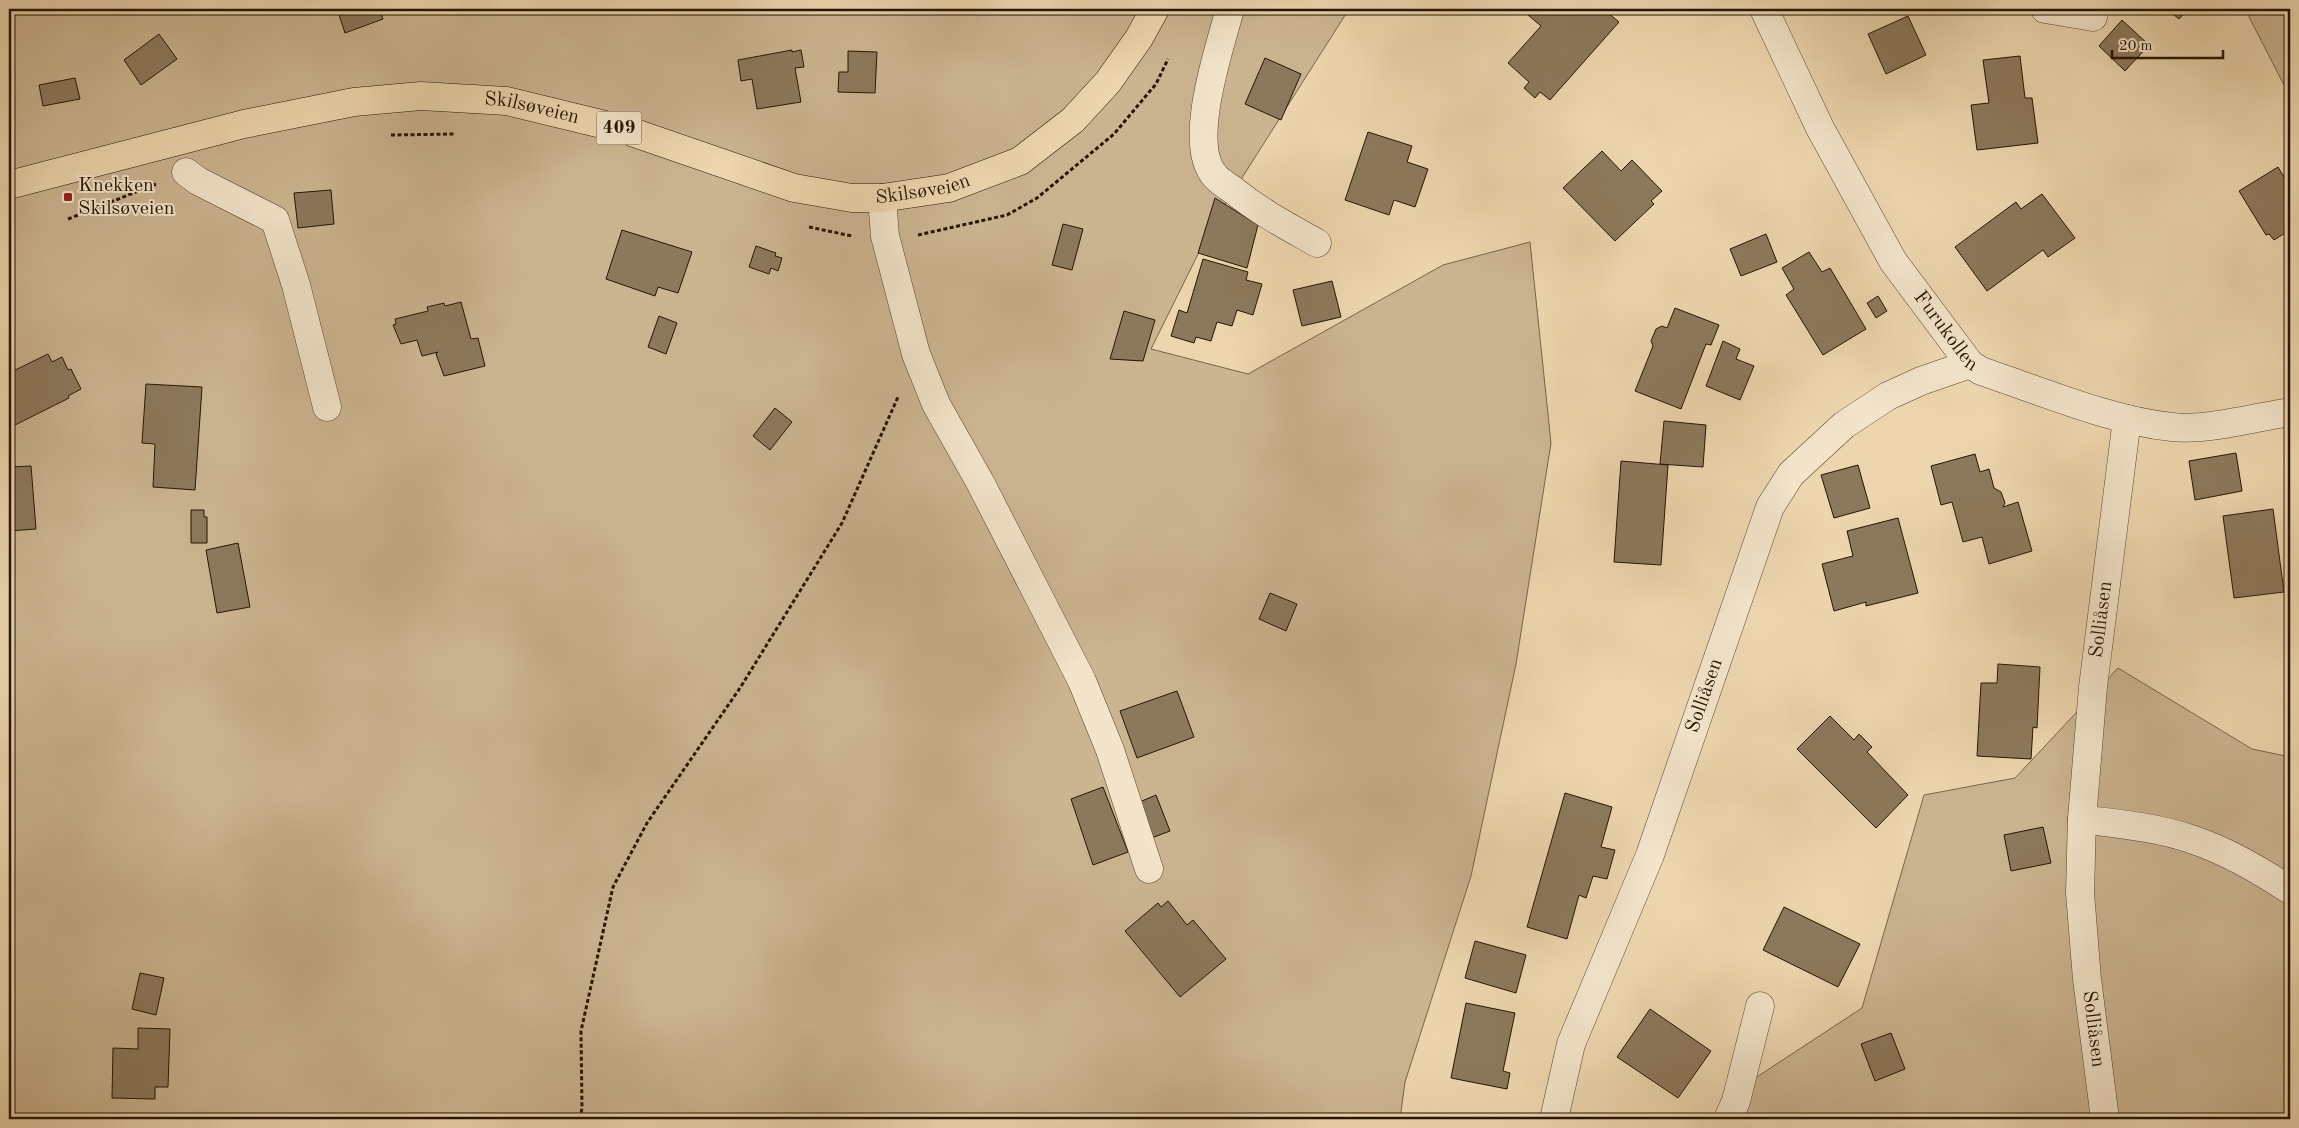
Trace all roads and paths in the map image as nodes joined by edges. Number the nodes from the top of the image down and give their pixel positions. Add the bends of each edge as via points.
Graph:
1 (1154, 9) edge
2 (1230, 9) edge
3 (1764, 9) edge
4 (2045, 9) edge
5 (2092, 17) dead end
6 (186, 172) joint
7 (9, 185) edge
8 (882, 198) junction
9 (68, 219) dead end
10 (1317, 243) dead end
11 (916, 354) junction
12 (1970, 364) junction
13 (327, 407) dead end
14 (2290, 412) edge
15 (2127, 419) junction
16 (2082, 818) junction
17 (1149, 869) dead end
18 (2290, 890) edge
19 (1760, 1006) dead end
20 (580, 1119) edge
21 (1554, 1119) edge
22 (1728, 1119) edge
23 (2105, 1119) edge

1 - 8 main road, Skilsøveien / 409 via 1139,38 1108,82 1073,120 1020,161 949,188
2 - 10 street via 1205,106 1202,128 1206,159 1214,175 1261,212
3 - 12 street, Furukollen via 1820,128 1893,261
4 - 5 street
6 - 9 path
6 - 13 street via 275,220 296,285
7 - 8 main road, Skilsøveien / 409 via 244,124 354,102 421,96 507,101 626,130 794,188 852,198
8 - 11 street via 885,236
11 - 17 street via 936,404 981,484 1082,681 1110,750
11 - 20 path via 842,524 740,688 647,824 613,887 581,1031
12 - 15 street, Furukollen via 1981,372
12 - 21 street, Solliåsen via 1888,396 1844,425 1792,474 1770,507 1650,855 1571,1044
14 - 15 street, Furukollen via 2174,428
15 - 16 street, Solliåsen via 2093,687
16 - 18 street via 2146,827 2191,839 2246,862
16 - 23 street, Solliåsen via 2080,893 2085,960
19 - 22 street via 1736,1101

